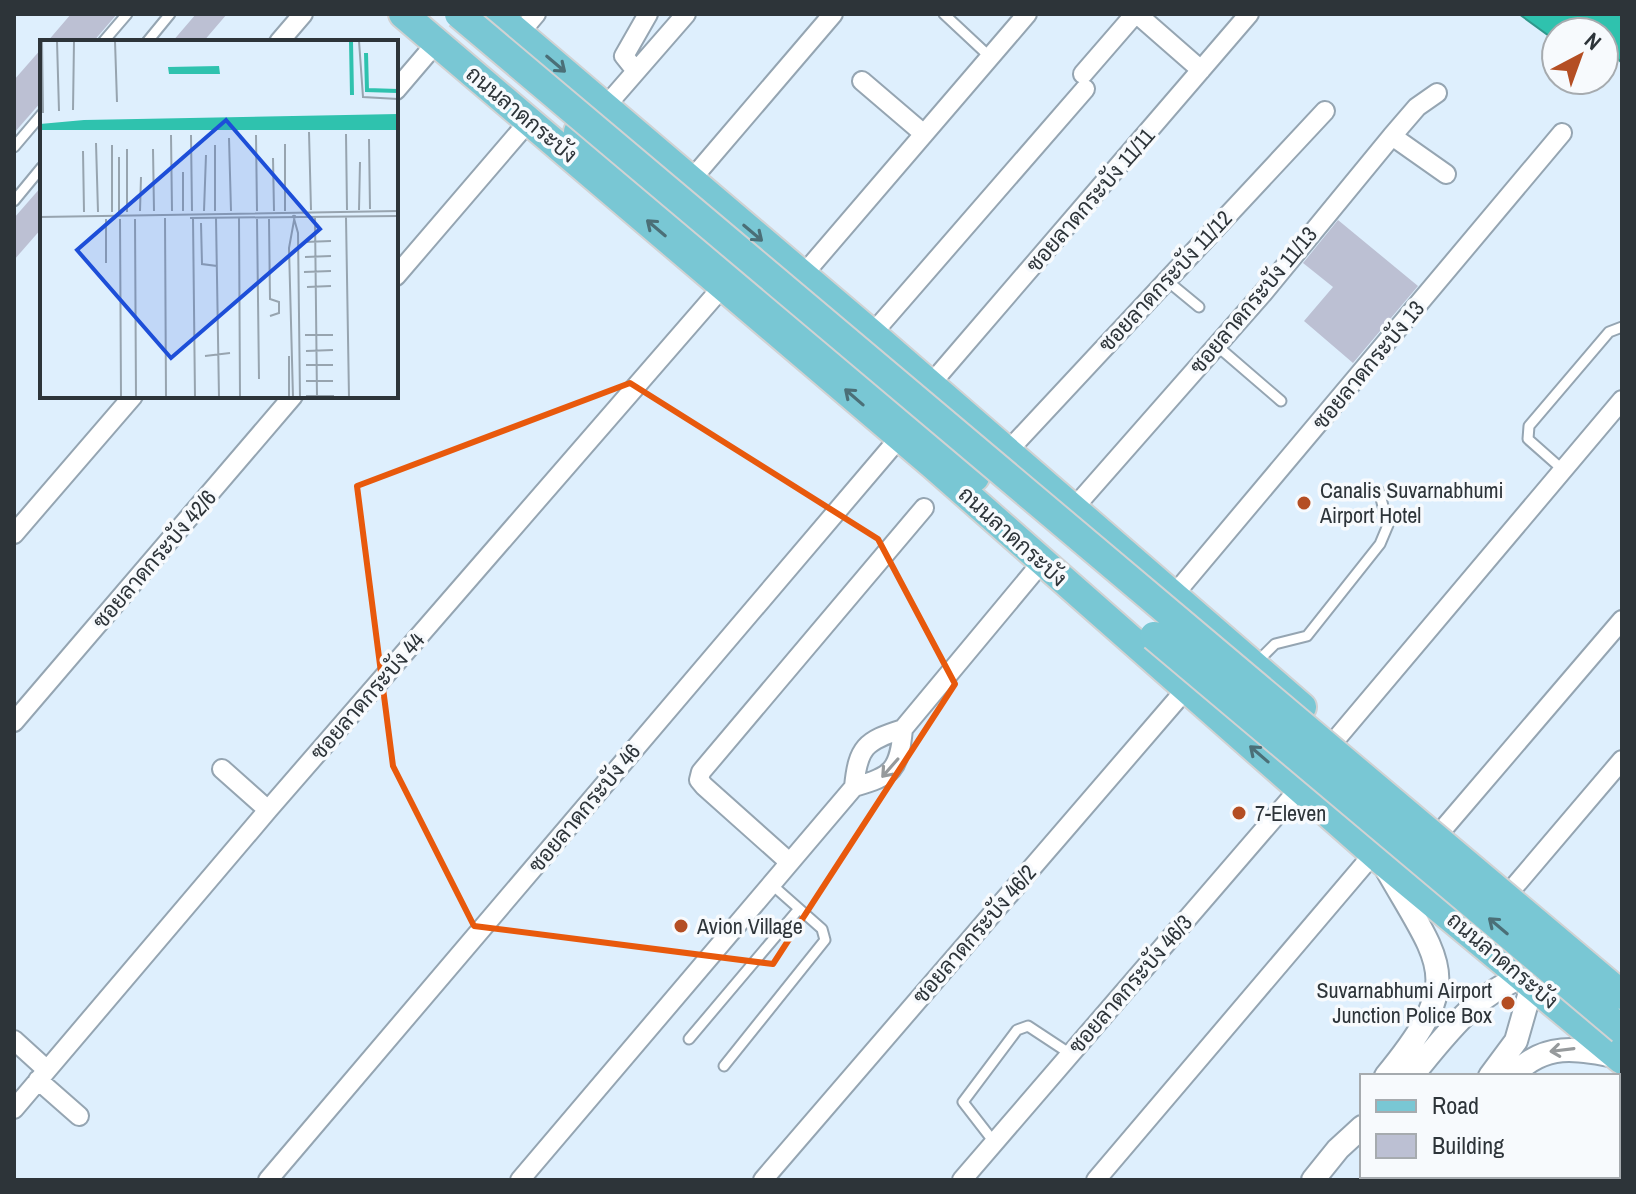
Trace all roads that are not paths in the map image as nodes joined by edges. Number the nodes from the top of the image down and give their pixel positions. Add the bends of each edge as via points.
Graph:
1 (127, 14) edge
2 (170, 14) edge
3 (303, 14) edge
4 (403, 14) edge
5 (441, 14) edge
6 (459, 14) edge
7 (496, 14) edge
8 (648, 14) edge
9 (686, 14) edge
10 (833, 14) edge
11 (944, 14) edge
12 (1027, 14) edge
13 (1136, 14) edge
14 (1249, 14) edge
15 (528, 24) edge
16 (105, 40) edge
17 (149, 40) edge
18 (281, 40) edge
19 (437, 42) junction
20 (990, 57) junction
21 (1201, 70) junction
22 (636, 71) junction
23 (862, 81) dead end
24 (398, 88) edge
25 (1437, 93) dead end
26 (605, 107) junction
27 (1325, 111) dead end
28 (40, 116) edge
29 (529, 121) junction
30 (1562, 133) dead end
31 (924, 134) junction
32 (1392, 136) junction
33 (14, 147) edge
34 (40, 169) edge
35 (1446, 174) dead end
36 (691, 180) junction
37 (14, 201) edge
38 (398, 274) edge
39 (803, 275) junction
40 (1165, 279) junction
41 (724, 285) junction
42 (1199, 307) dead end
43 (1622, 327) edge
44 (872, 334) junction
45 (1216, 345) junction
46 (930, 385) junction
47 (131, 398) edge
48 (291, 398) edge
49 (1622, 400) edge
50 (1281, 401) dead end
51 (900, 437) junction
52 (1007, 452) junction
53 (1563, 470) junction
54 (1379, 491) dead end
55 (924, 508) dead end
56 (1073, 509) junction
57 (14, 534) edge
58 (1042, 562) junction
59 (1173, 596) junction
60 (1622, 620) edge
61 (1254, 666) junction
62 (1186, 689) junction
63 (14, 722) edge
64 (903, 729) junction
65 (1337, 738) junction
66 (1622, 760) edge
67 (222, 769) dead end
68 (854, 787) junction
69 (1299, 789) junction
70 (268, 810) junction
71 (1444, 828) junction
72 (1377, 857) junction
73 (788, 861) junction
74 (770, 883) junction
75 (1524, 896) junction
76 (798, 910) junction
77 (1622, 977) edge
78 (1530, 979) junction
79 (1622, 989) edge
80 (1622, 995) edge
81 (689, 1039) dead end
82 (14, 1040) edge
83 (1621, 1049) edge
84 (1069, 1053) junction
85 (724, 1066) dead end
86 (1387, 1074) edge
87 (1414, 1074) edge
88 (1491, 1074) edge
89 (1515, 1074) edge
90 (43, 1075) junction
91 (14, 1109) edge
92 (1360, 1112) edge
93 (79, 1116) dead end
94 (1360, 1129) edge
95 (994, 1142) junction
96 (1338, 1149) junction
97 (268, 1180) edge
98 (520, 1180) edge
99 (763, 1180) edge
100 (962, 1180) edge
101 (1096, 1180) edge
102 (1313, 1180) edge

1 - 16 lane
2 - 17 lane
3 - 18 street
4 - 19 main road, ถนนลาดกระบัง
83 -> 5 main road, bridge via 907,415
6 - 80 main road, bridge
7 - 15 main road
8 - 22 street via 624,56
9 - 22 street
10 - 36 street
11 - 20 lane
12 - 20 street
13 - 21 street
13 - 44 street
14 - 21 street, ซอยลาดกระบัง 11/11
15 -> 26 main road
19 - 24 street
19 - 29 main road, ถนนลาดกระบัง
20 - 31 street
21 - 46 street, ซอยลาดกระบัง 11/11
22 - 26 street
23 - 31 street
25 - 32 street, ซอยลาดกระบัง 11/13
26 - 36 main road
27 - 40 street, ซอยลาดกระบัง 11/12
28 - 33 lane
29 - 38 street
41 -> 29 main road, ถนนลาดกระบัง
30 - 59 street, ซอยลาดกระบัง 13
31 - 39 street
32 - 35 street
32 - 45 street, ซอยลาดกระบัง 11/13
34 - 37 lane
36 -> 39 main road
39 - 44 main road
40 - 42 lane
40 - 52 street, ซอยลาดกระบัง 11/12
51 -> 41 main road, ถนนลาดกระบัง
41 - 70 street, ซอยลาดกระบัง 44
43 - 53 lane via 1609,332 1529,426 1528,439
44 - 46 main road
45 - 50 lane
45 - 56 street, ซอยลาดกระบัง 11/13
46 - 52 main road
47 - 57 street
48 - 63 street, ซอยลาดกระบัง 42/6
49 - 53 street
51 - 58 main road, ถนนลาดกระบัง
51 - 97 street, ซอยลาดกระบัง 46
52 - 56 main road
53 - 65 street
54 - 61 lane via 1388,525 1380,544 1307,636 1275,644
55 - 73 street via 701,772 704,786
56 - 59 main road
58 - 62 main road, ถนนลาดกระบัง
58 - 64 street
59 - 61 main road
60 - 71 street
61 - 65 main road
69 -> 62 main road, ถนนลาดกระบัง
62 - 99 street, ซอยลาดกระบัง 46/2
64 - 68 street via 864,746
64 -> 68 street via 892,771
65 - 71 main road
66 - 75 street
67 - 70 street
68 - 73 street
69 - 72 main road, ถนนลาดกระบัง
69 - 84 street, ซอยลาดกระบัง 46/3
70 - 90 street, ซอยลาดกระบัง 44
71 - 75 main road
72 - 78 main road, ถนนลาดกระบัง
72 - 86 street via 1431,943 1439,965 1430,1014
72 - 101 street
73 - 74 street
74 - 76 lane
74 - 98 street
75 - 77 main road
75 - 78 street via 1541,944
76 - 81 lane
76 - 85 lane via 822,929 822,947
78 - 79 street via 1573,971
78 - 83 main road, ถนนลาดกระบัง
78 - 87 street via 1472,1008
78 - 88 street via 1516,1041
82 - 90 street
83 -> 89 street via 1549,1052 1529,1060
84 - 95 street, ซอยลาดกระบัง 46/3
84 - 95 lane via 1037,1029 1017,1030 963,1102
90 - 91 street, ซอยลาดกระบัง 44
90 - 93 street
92 - 96 street
94 - 96 street
95 - 100 street, ซอยลาดกระบัง 46/3
96 - 102 street

